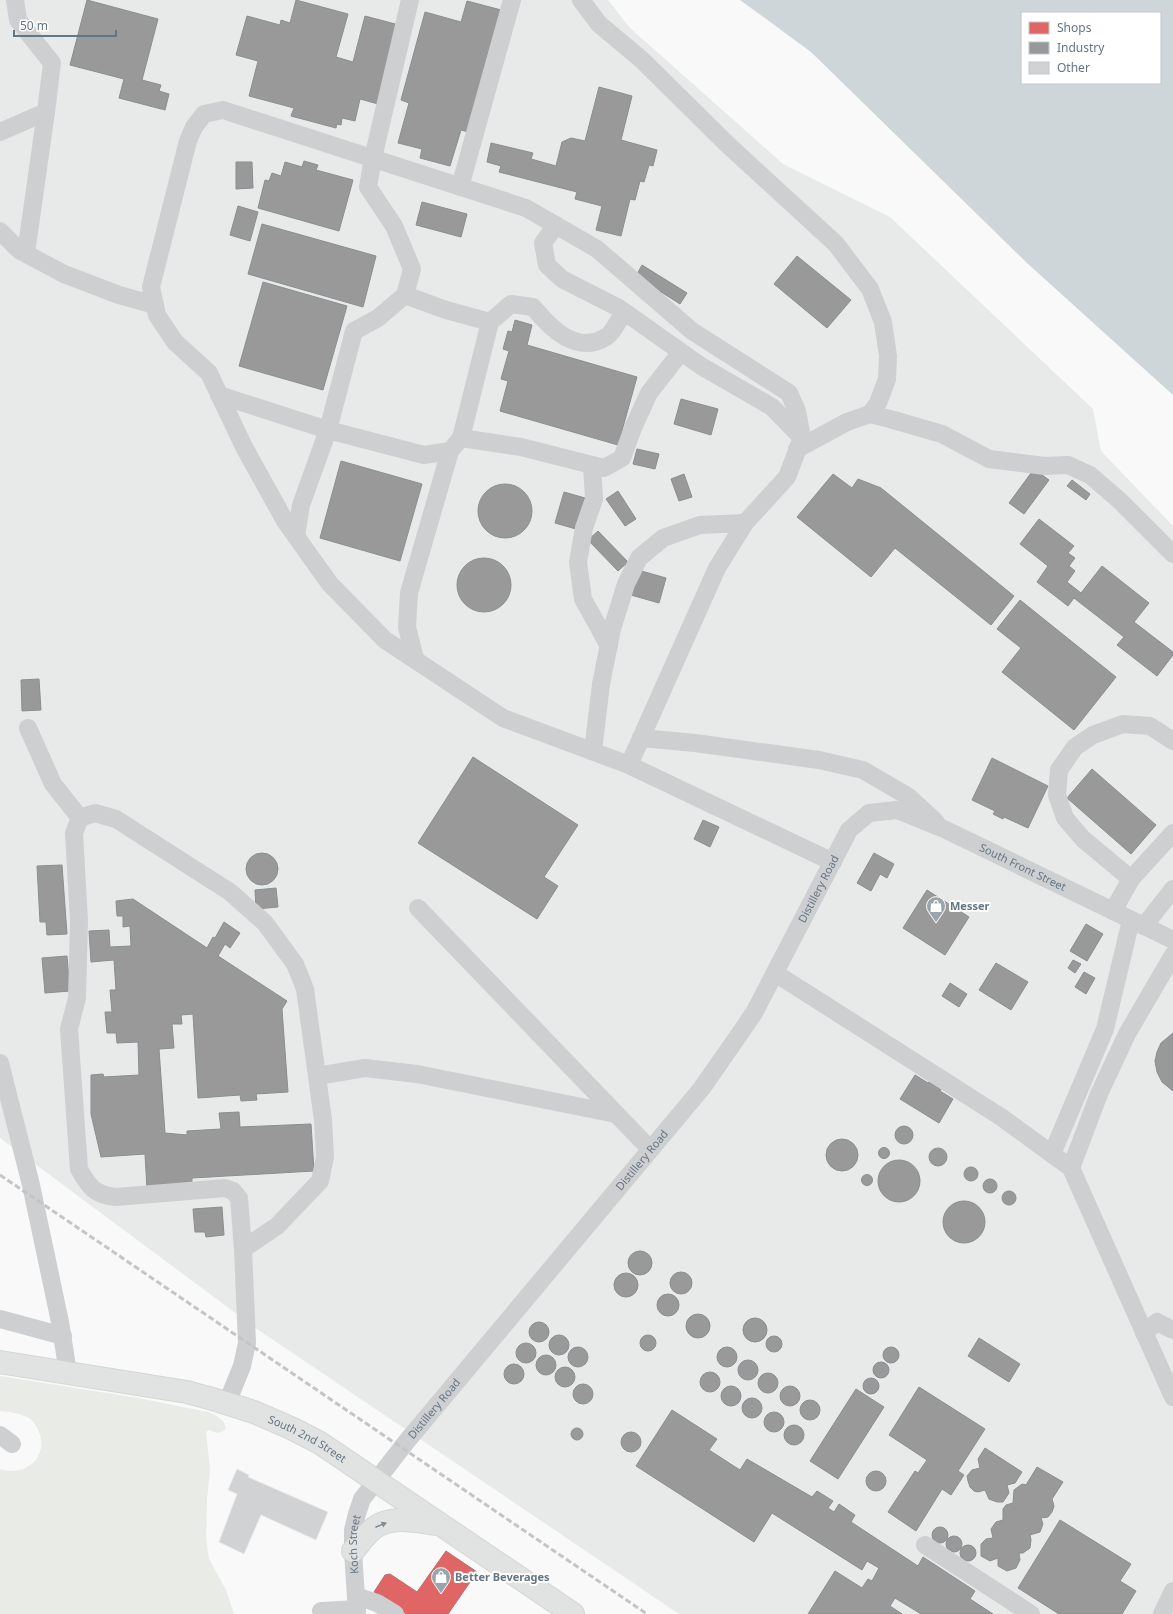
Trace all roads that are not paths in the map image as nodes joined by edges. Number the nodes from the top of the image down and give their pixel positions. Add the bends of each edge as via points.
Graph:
1 (15, 0) edge
2 (410, 0) edge
3 (512, 0) edge
4 (581, 0) edge
5 (46, 112) junction
6 (0, 132) edge
7 (372, 158) junction
8 (460, 187) junction
9 (556, 225) junction
10 (0, 231) edge
11 (26, 253) junction
12 (405, 295) junction
13 (155, 304) junction
14 (624, 312) junction
15 (490, 322) junction
16 (681, 352) junction
17 (219, 395) junction
18 (870, 414) junction
19 (328, 430) junction
20 (800, 443) junction
21 (456, 445) junction
22 (592, 465) junction
23 (745, 523) junction
24 (296, 536) junction
25 (1173, 554) edge
26 (609, 646) junction
27 (415, 659) junction
28 (28, 728) dead end
29 (641, 738) junction
30 (1173, 741) edge
31 (593, 751) junction
32 (629, 765) junction
33 (869, 813) joint
34 (80, 818) junction
35 (944, 830) junction
36 (1173, 833) edge
37 (833, 862) junction
38 (1131, 879) junction
39 (1173, 889) edge
40 (418, 908) dead end
41 (1113, 911) junction
42 (1138, 923) junction
43 (1173, 940) edge
44 (1173, 955) edge
45 (775, 973) junction
46 (0, 1063) edge
47 (317, 1076) junction
48 (616, 1114) junction
49 (650, 1149) junction
50 (1052, 1154) junction
51 (1071, 1168) junction
52 (243, 1249) junction
53 (0, 1319) edge
54 (1173, 1330) edge
55 (1144, 1333) junction
56 (63, 1336) junction
57 (0, 1362) edge
58 (68, 1373) junction
59 (1173, 1397) edge
60 (227, 1403) junction
61 (377, 1481) junction
62 (441, 1525) junction
63 (926, 1545) dead end
64 (353, 1551) junction
65 (1173, 1591) edge
66 (356, 1606) edge
67 (322, 1614) edge
68 (395, 1614) edge
69 (573, 1614) edge
70 (1031, 1614) edge
71 (1162, 1614) edge

1 - 5 street via 18,20 52,63
2 - 7 street
3 - 8 street
4 - 18 street via 599,24 642,60 727,144 836,244 870,289 883,322 888,356 887,379 878,403
5 - 6 street
5 - 11 street
7 - 8 street
7 - 12 street via 368,187 394,226 412,269
7 - 13 street via 223,110 204,114 194,127 186,149 151,287
8 - 9 street via 526,208
9 - 14 street via 542,243 547,265 562,279
9 - 20 street via 597,249 692,331 789,393 798,411
10 - 11 street via 19,250
11 - 13 street via 64,274 119,295
12 - 15 street
12 - 19 street via 378,318 354,331
13 - 17 street via 157,315 175,342 209,373
14 - 15 street via 607,337 587,344 566,338 546,324 533,307 511,304
14 - 16 street
15 - 21 street
16 - 20 street via 772,407
16 - 22 street via 649,393 622,458 604,468
17 - 19 street
17 - 24 street via 244,448
18 - 20 street
18 - 25 street via 942,434 989,459 1045,466 1068,465 1090,476 1119,500
19 - 21 street via 424,455
19 - 24 street via 301,505
20 - 23 street via 787,477
21 - 22 street via 521,447
21 - 27 street via 409,593 407,627
22 - 26 street via 594,498 584,528 578,562 583,599
23 - 26 street via 700,525 663,538 639,558 626,584
23 - 29 street via 717,568
24 - 27 street via 330,584 385,640
26 - 31 street via 601,684
27 - 31 street via 503,718
28 - 34 street via 53,784
29 - 32 street
29 - 35 street via 819,760 863,770 909,797
30 - 38 street via 1150,726 1123,724 1093,735 1074,747 1059,770 1057,796 1065,818 1083,839
31 - 32 street
32 - 37 street
33 - 35 street, South Front Street via 897,810
33 - 37 street, Distillery Road via 849,830
34 - 47 street via 95,813 116,819 230,892 265,923 295,964 305,989
34 - 52 street via 74,834 79,921 77,998 69,1029 79,1169 87,1184 106,1196 225,1188 233,1190 239,1198
35 - 41 street, South Front Street
36 - 38 street
37 - 45 street, Distillery Road
38 - 41 street
39 - 42 street
40 - 48 street
41 - 42 street, South Front Street
42 - 43 street, South Front Street
42 - 50 street via 1105,1029
44 - 51 street via 1127,1034 1099,1094
45 - 49 street, Distillery Road via 754,1013 702,1088
45 - 50 street via 1001,1117
46 - 56 street via 31,1185
47 - 48 street via 364,1068 418,1074
47 - 52 street via 325,1157 320,1182 277,1226
48 - 49 street
49 - 61 street, Distillery Road via 407,1441
50 - 51 street
51 - 55 street
52 - 60 street via 247,1343 242,1366
53 - 56 street
54 - 55 street via 1157,1322
55 - 59 street
56 - 58 street
57 - 58 main road, South 2nd Street
58 - 60 main road, South 2nd Street via 187,1392
60 - 61 main road, South 2nd Street via 304,1434
61 - 62 main road, South 2nd Street
61 - 64 street, Koch Street via 362,1499 353,1530
64 -> 62 main road via 374,1528 384,1523 398,1520
62 - 69 main road, South 2nd Street
63 - 70 street
64 - 66 street, Koch Street
65 - 71 street
66 - 67 street via 321,1612
66 - 68 street via 376,1603

